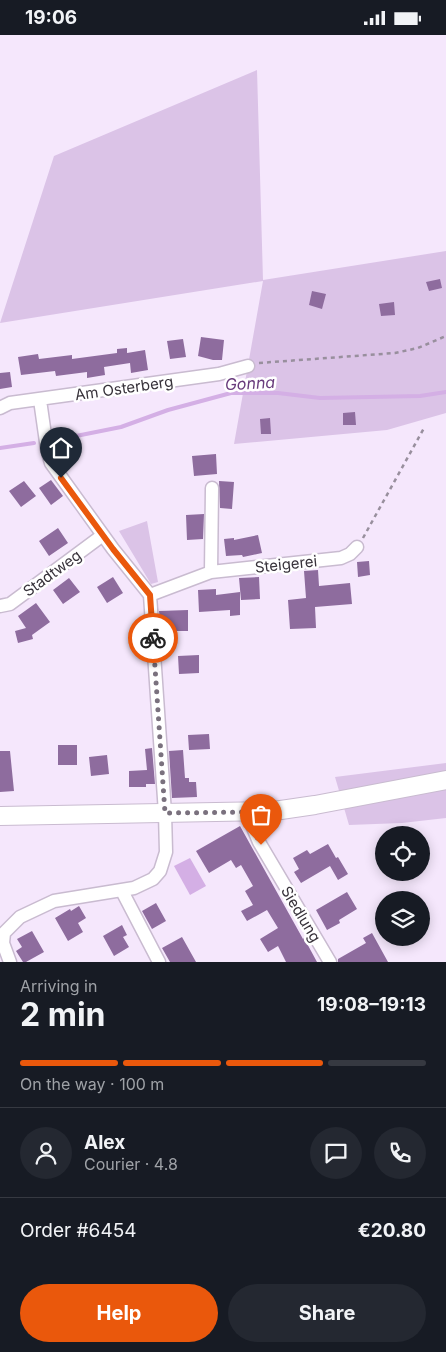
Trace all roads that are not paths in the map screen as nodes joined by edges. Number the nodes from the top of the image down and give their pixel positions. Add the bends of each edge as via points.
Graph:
1 (248, 365) road end
2 (40, 400) junction
3 (0, 408) edge
4 (212, 488) dead end
5 (103, 535) junction
6 (357, 547) road end
7 (211, 572) junction
8 (150, 595) junction
9 (0, 606) edge
10 (446, 780) edge
11 (250, 812) junction
12 (165, 813) junction
13 (0, 816) edge
14 (122, 891) junction
15 (10, 962) edge
16 (159, 962) edge
17 (330, 962) edge

1 - 2 street, Am Osterberg via 221,374
2 - 3 street, Am Osterberg
2 - 5 street via 51,463
4 - 7 street
5 - 8 street
5 - 9 street, Stadtweg via 10,604
6 - 7 street, Steigerei via 341,558
7 - 8 street, Steigerei
8 - 12 street
10 - 11 main road via 307,807
11 - 12 main road
11 - 17 street, Siedlung via 251,824 260,842
12 - 13 main road
12 - 14 street via 166,852 160,871 145,883
14 - 15 street via 54,901 20,917 4,933 3,943
14 - 16 street

